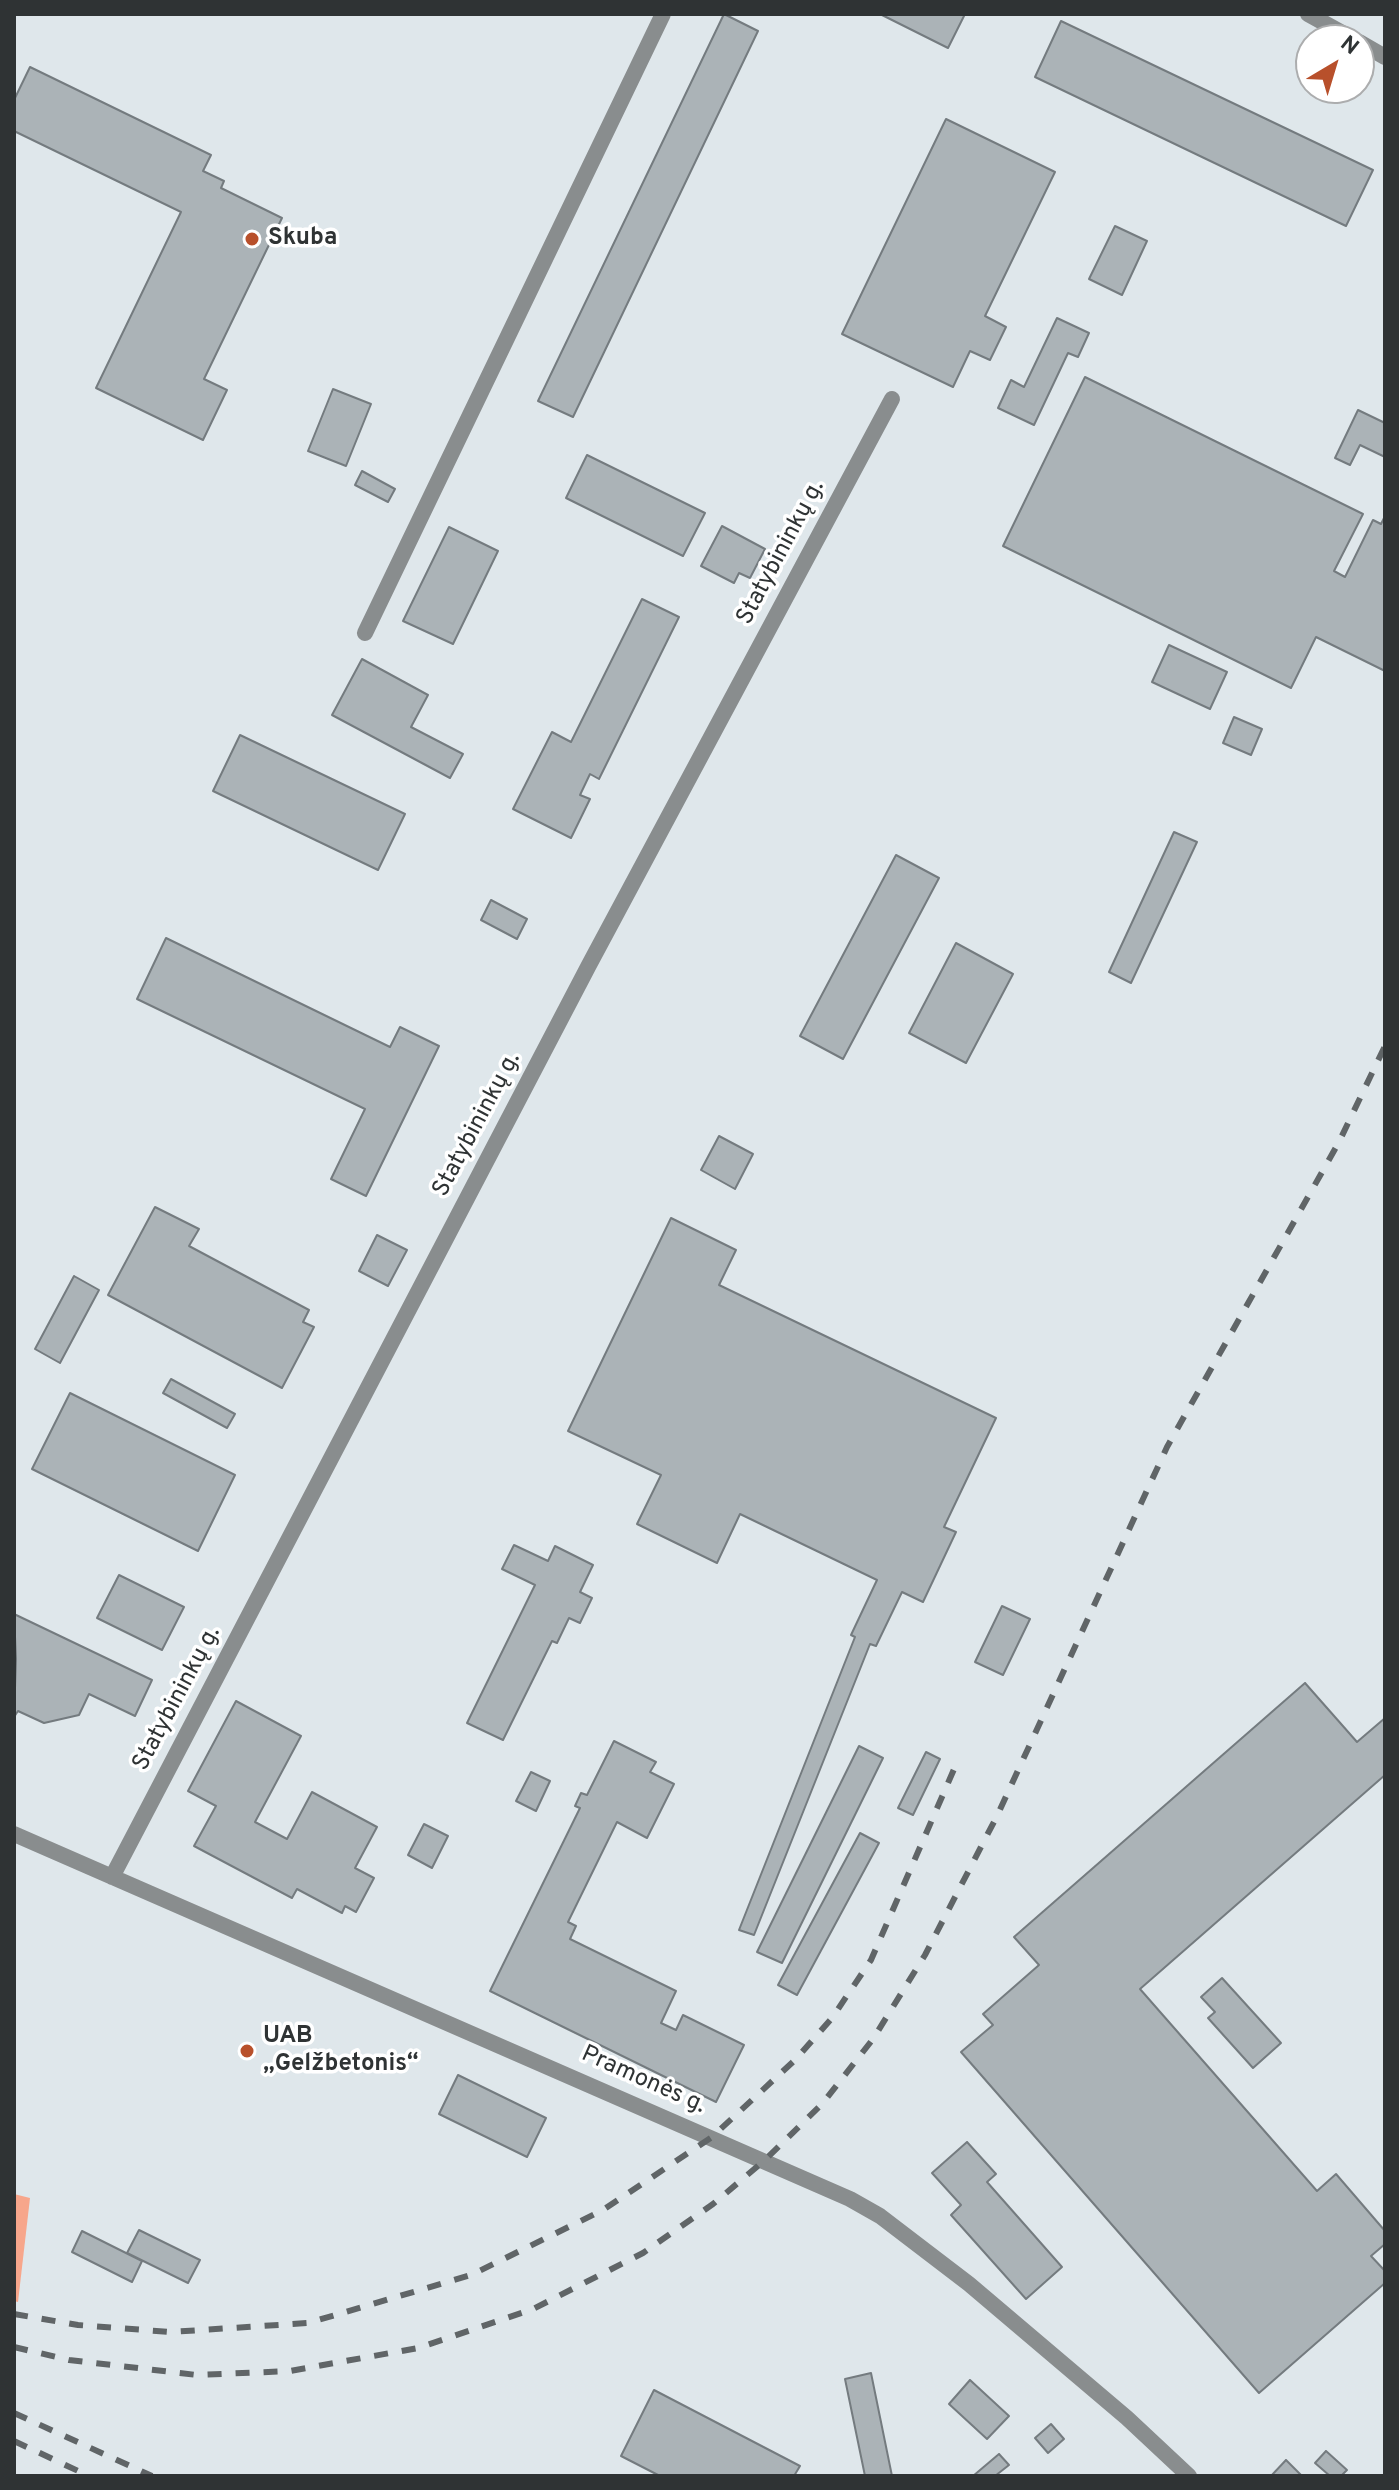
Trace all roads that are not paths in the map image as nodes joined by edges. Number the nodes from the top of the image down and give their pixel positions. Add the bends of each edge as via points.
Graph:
1 (663, 14) edge
2 (1308, 14) edge
3 (1326, 24) edge
4 (892, 399) dead end
5 (365, 633) dead end
6 (14, 1834) edge
7 (112, 1877) junction
8 (1189, 2476) edge

1 - 5 street
2 - 3 street
4 - 7 street, Statybininkų g.
6 - 7 street, Pramonės g.
7 - 8 street, Pramonės g. via 850,2199 969,2284

